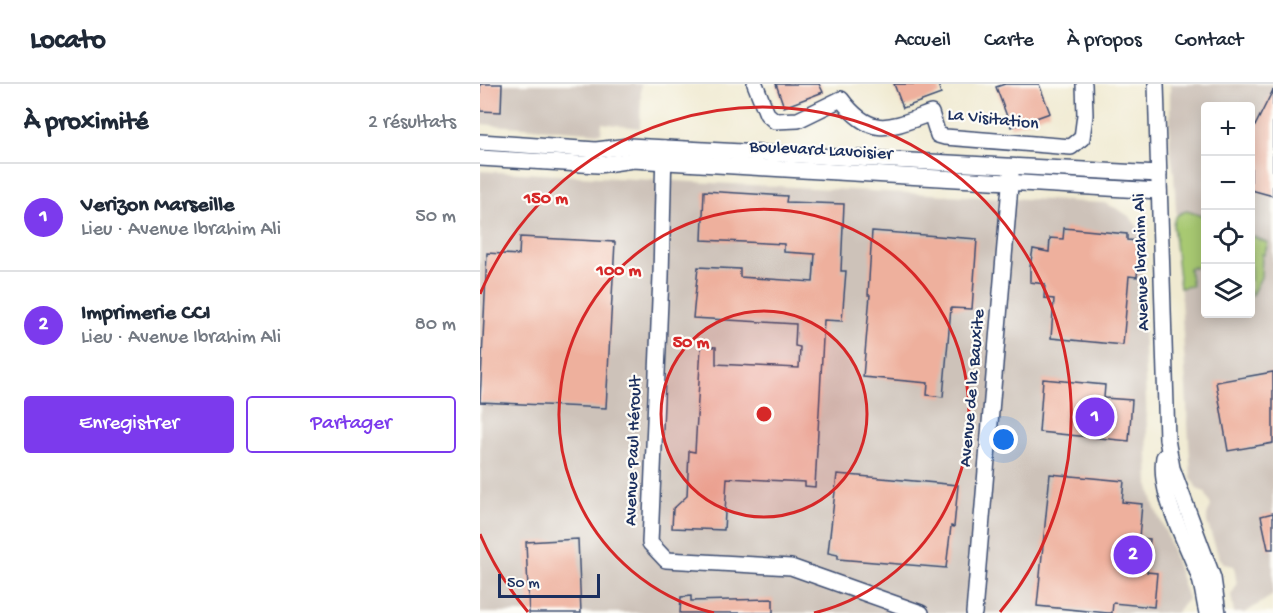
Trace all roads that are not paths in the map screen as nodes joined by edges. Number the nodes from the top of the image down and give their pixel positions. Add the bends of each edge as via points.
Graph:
1 (755, 84) edge
2 (1084, 84) edge
3 (1156, 84) edge
4 (480, 142) edge
5 (664, 154) junction
6 (480, 158) edge
7 (1011, 174) junction
8 (1159, 174) junction
9 (1159, 191) junction
10 (1167, 439) junction
11 (921, 613) edge
12 (974, 613) edge
13 (1207, 613) edge
14 (1218, 613) edge

1 - 2 street, La Visitation via 767,114 775,121 798,120 841,99 854,117 869,124 890,128 931,113 938,135 945,137 1071,147 1082,138
3 - 8 street, Avenue Ibrahim Ali
4 - 5 street, Boulevard Lavoisier via 596,150 629,146
5 - 6 street, Boulevard Lavoisier via 598,165
5 - 7 street, Boulevard Lavoisier
5 - 11 street, Avenue Paul Héroult via 650,543 666,560 791,567
7 - 8 street, Boulevard Lavoisier
7 - 9 street, Boulevard Lavoisier
7 - 12 street, Avenue de la Bauxite
8 - 9 street, Avenue Ibrahim Ali
9 - 10 street, Avenue Ibrahim Ali
10 - 13 street, Avenue Ibrahim Ali via 1162,469 1165,487 1199,578
10 - 14 street, Avenue Ibrahim Ali via 1172,468 1213,578

